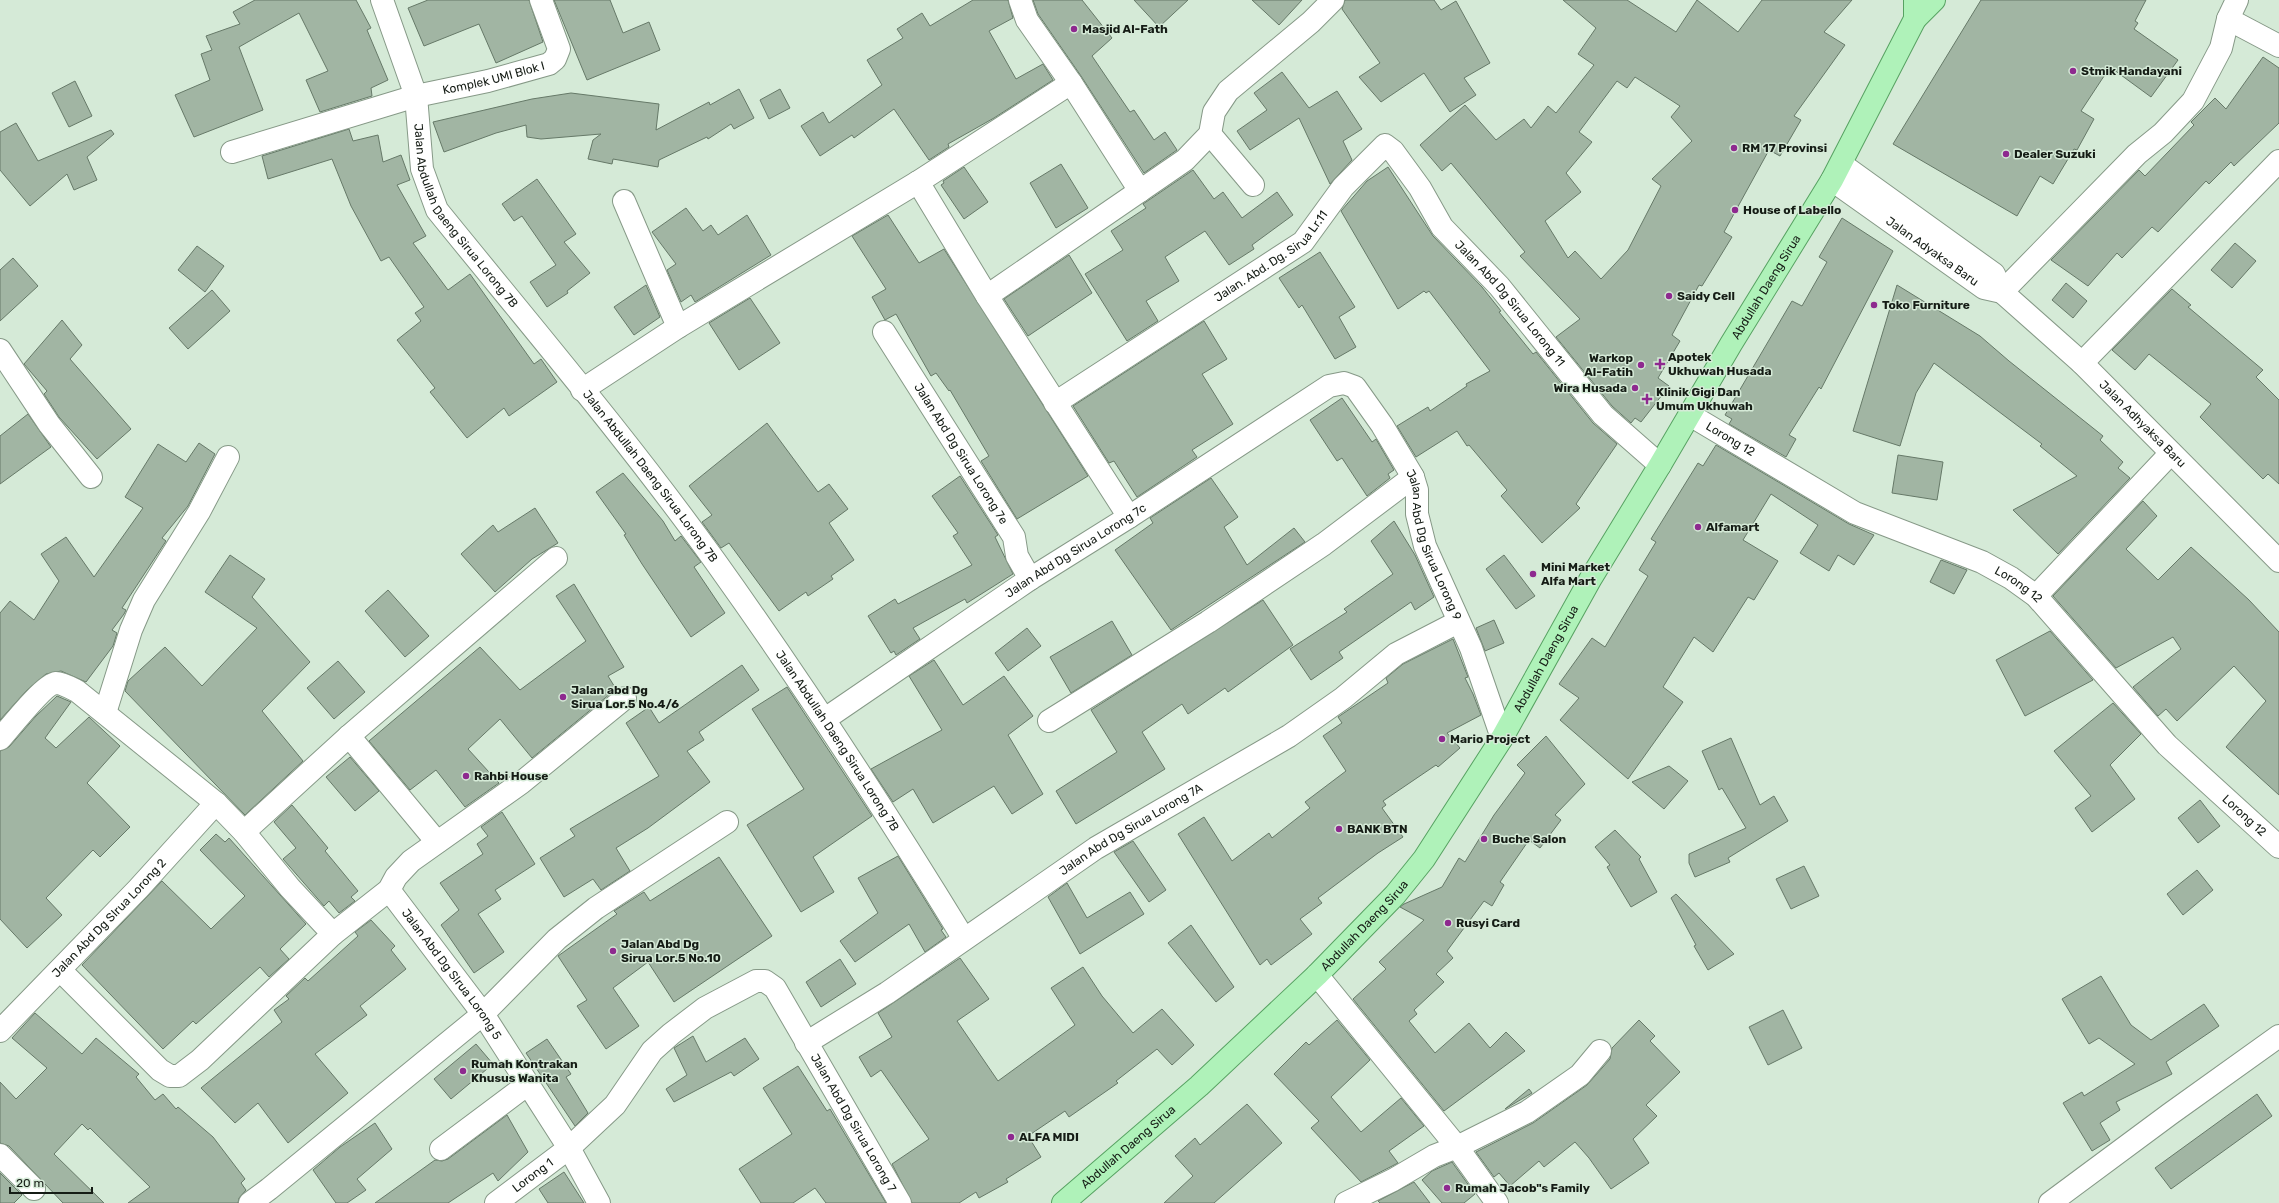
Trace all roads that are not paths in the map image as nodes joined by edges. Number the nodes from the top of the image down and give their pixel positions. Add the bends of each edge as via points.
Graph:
1 (382, 0) edge
2 (541, 0) edge
3 (1020, 0) edge
4 (1333, 0) edge
5 (1934, 0) edge
6 (1915, 9) edge
7 (2232, 9) edge
8 (2279, 46) edge
9 (1071, 83) junction
10 (416, 96) junction
11 (1210, 134) junction
12 (232, 152) dead end
13 (2279, 161) edge
14 (1837, 172) junction
15 (918, 182) junction
16 (1253, 186) dead end
17 (1140, 191) junction
18 (624, 201) dead end
19 (1442, 227) joint
20 (2002, 292) junction
21 (987, 296) junction
22 (678, 327) junction
23 (884, 332) dead end
24 (1, 352) edge
25 (2082, 363) junction
26 (1328, 386) joint
27 (582, 390) junction
28 (1055, 403) junction
29 (1690, 415) junction
30 (2171, 453) junction
31 (228, 457) dead end
32 (1660, 465) junction
33 (1413, 477) junction
34 (91, 478) dead end
35 (1129, 517) junction
36 (556, 558) dead end
37 (2279, 562) edge
38 (1030, 579) junction
39 (2036, 596) junction
40 (1458, 622) junction
41 (625, 698) dead end
42 (106, 713) junction
43 (825, 719) junction
44 (1049, 721) dead end
45 (350, 736) junction
46 (1502, 738) junction
47 (0, 739) edge
48 (216, 803) junction
49 (727, 822) dead end
50 (244, 832) junction
51 (437, 842) junction
52 (2279, 847) edge
53 (389, 890) junction
54 (333, 934) junction
55 (964, 939) junction
56 (60, 970) junction
57 (1317, 976) junction
58 (483, 1014) junction
59 (0, 1031) edge
60 (2279, 1036) edge
61 (806, 1043) junction
62 (1600, 1051) dead end
63 (528, 1084) junction
64 (1457, 1147) junction
65 (569, 1148) junction
66 (441, 1149) dead end
67 (0, 1155) edge
68 (34, 1188) dead end
69 (250, 1203) edge
70 (496, 1203) edge
71 (599, 1203) edge
72 (900, 1203) edge
73 (1063, 1203) edge
74 (1346, 1203) edge
75 (1497, 1203) edge
76 (2050, 1203) edge

1 - 10 street, Jalan Abdullah Daeng Sirua Lorong 7B
2 - 10 street, Komplek UMI Blok I via 558,45 558,55 549,64 488,81
3 - 9 street via 1027,20
4 - 11 street via 1311,22 1228,91 1214,112
5 - 6 main road, Abdullah Daeng Sirua
6 - 14 main road, Abdullah Daeng Sirua
7 - 8 street
7 - 20 street via 2221,48 2193,101 2163,133 2137,154
9 - 15 street
9 - 17 street
10 - 12 street, Komplek UMI Blok I
10 - 27 street, Jalan Abdullah Daeng Sirua Lorong 7B via 422,169 437,210
11 - 16 street
11 - 17 street via 1185,160
13 - 25 street
14 - 20 street, Jalan Adyaksa Baru via 1984,288
14 - 29 main road, Abdullah Daeng Sirua
15 - 21 street
15 - 22 street
17 - 21 street
18 - 22 street
19 - 28 street, Jalan. Abd. Dg. Sirua Lr.11 via 1420,188 1393,151 1385,145 1343,187 1303,242
19 - 32 street, Jalan Abd Dg Sirua Lorong 11 via 1499,286 1603,415
20 - 25 street, Jalan Adhyaksa Baru
21 - 28 street
22 - 27 street
23 - 38 street, Jalan Abd Dg Sirua Lorong 7e via 1014,537 1017,556
24 - 34 street via 49,424
25 - 30 street, Jalan Adhyaksa Baru
26 - 33 street, Jalan Abd Dg Sirua Lorong 9 via 1344,383 1355,387 1382,425
26 - 35 street, Jalan Abd Dg Sirua Lorong 7c
27 - 43 street, Jalan Abdullah Daeng Sirua Lorong 7B via 715,561
28 - 35 street
29 - 32 main road, Abdullah Daeng Sirua
29 - 39 street, Lorong 12 via 1855,513 1982,562
30 - 37 street, Jalan Adhyaksa Baru
30 - 39 street
31 - 42 street via 199,512 144,600 131,630
32 - 46 main road, Abdullah Daeng Sirua via 1591,578
33 - 40 street, Jalan Abd Dg Sirua Lorong 9 via 1417,490 1417,514 1425,546
33 - 44 street via 1324,544 1208,622
35 - 38 street, Jalan Abd Dg Sirua Lorong 7c
36 - 45 street
38 - 43 street, Jalan Abd Dg Sirua Lorong 7c
39 - 52 street, Lorong 12 via 2167,745
40 - 46 street, Jalan Abd Dg Sirua Lorong 9 via 1471,648
40 - 55 street, Jalan Abd Dg Sirua Lorong 7A via 1396,654 1343,698 1289,736 1096,848
41 - 51 street via 521,783
42 - 47 street via 77,690 56,683 31,702
42 - 48 street
43 - 55 street, Jalan Abdullah Daeng Sirua Lorong 7B via 894,824
45 - 50 street
45 - 51 street
46 - 57 main road, Abdullah Daeng Sirua via 1424,859 1385,905
48 - 50 street
48 - 56 street, Jalan Abd Dg SIrua Lorong 2
49 - 58 street via 596,908 557,939
50 - 54 street via 290,888
51 - 53 street via 411,861 396,877
53 - 54 street
53 - 58 street, Jalan Abd Dg SIrua Lorong 5
54 - 56 street via 220,1042 180,1076 170,1076 160,1070
55 - 61 street, Jalan Abd Dg Sirua Lorong 7A via 887,993
56 - 59 street, Jalan Abd Dg SIrua Lorong 2
57 - 64 street
57 - 73 main road, Abdullah Daeng Sirua via 1199,1086
58 - 63 street, Jalan Abd Dg SIrua Lorong 5
58 - 69 street
60 - 76 street
61 - 65 street, Jalan Abd Dg Sirua Lorong 7 via 775,988 765,981 756,981 705,1008 671,1034 652,1051 615,1105
61 - 72 street, Jalan Abd Dg Sirua Lorong 7
62 - 64 street via 1580,1075 1527,1112
63 - 65 street, Jalan Abd Dg SIrua Lorong 5
63 - 66 street
64 - 74 street via 1434,1156
64 - 75 street
65 - 70 street, Lorong 1
65 - 71 street, Jalan Abd Dg SIrua Lorong 5
67 - 68 street

